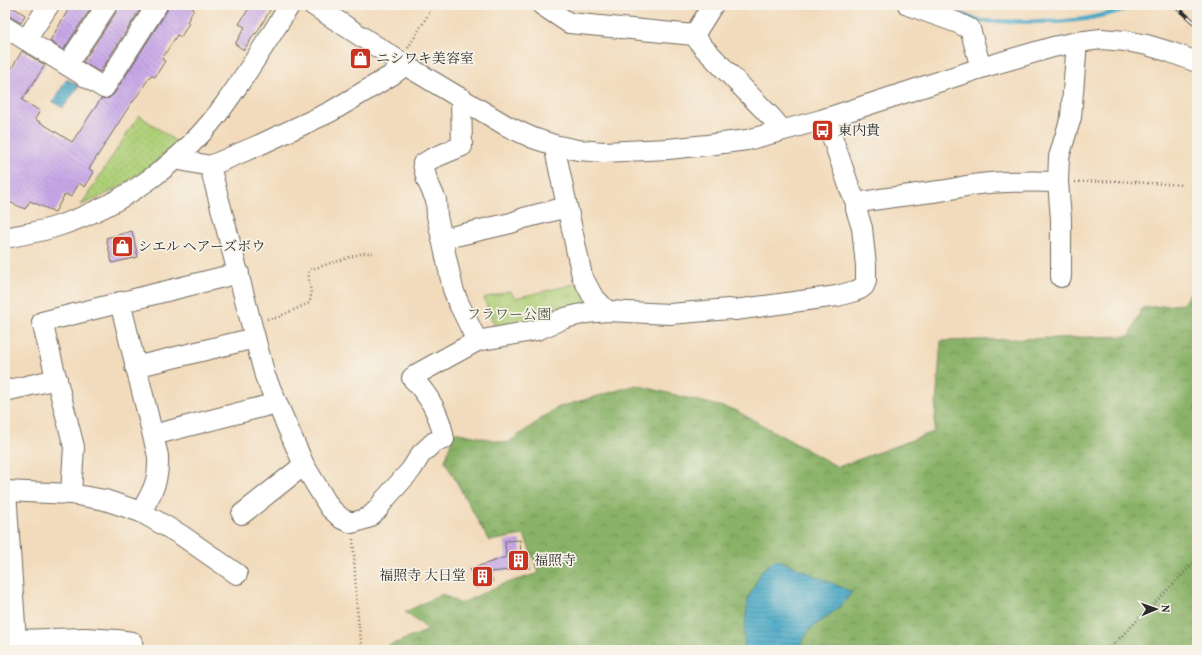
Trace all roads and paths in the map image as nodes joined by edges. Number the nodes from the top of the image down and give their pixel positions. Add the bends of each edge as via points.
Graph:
1 (49, 5) edge
2 (107, 5) edge
3 (157, 5) edge
4 (290, 5) edge
5 (313, 5) edge
6 (434, 5) edge
7 (542, 5) edge
8 (713, 5) edge
9 (908, 5) edge
10 (5, 27) edge
11 (694, 35) junction
12 (26, 40) junction
13 (1077, 42) junction
14 (1197, 62) edge
15 (402, 63) junction
16 (67, 65) junction
17 (981, 68) junction
18 (461, 98) junction
19 (826, 118) junction
20 (782, 130) junction
21 (554, 145) junction
22 (175, 159) junction
23 (210, 166) junction
24 (1058, 182) junction
25 (1183, 185) dead end
26 (856, 203) junction
27 (566, 207) junction
28 (5, 238) edge
29 (442, 239) junction
30 (373, 253) dead end
31 (239, 273) junction
32 (1061, 277) dead end
33 (120, 302) junction
34 (606, 311) junction
35 (253, 330) junction
36 (478, 341) junction
37 (135, 367) junction
38 (57, 379) junction
39 (5, 391) edge
40 (277, 403) junction
41 (153, 435) junction
42 (304, 465) junction
43 (5, 491) edge
44 (71, 494) junction
45 (141, 512) junction
46 (242, 514) dead end
47 (352, 523) junction
48 (1197, 560) edge
49 (236, 574) dead end
50 (10, 642) edge
51 (133, 650) edge
52 (363, 650) edge
53 (1108, 650) edge

1 - 12 street
2 - 16 street
3 - 16 street via 104,88
4 - 22 street via 224,105 196,139
5 - 15 street
6 - 15 path
7 - 11 street via 569,23
8 - 11 street
9 - 17 street via 970,29
10 - 12 street
11 - 20 street
12 - 16 street
13 - 14 street via 1126,41
13 - 17 street
13 - 24 street via 1071,117 1059,157
15 - 18 street
15 - 23 street via 392,75 330,112
17 - 19 street
18 - 21 street via 507,126
18 - 29 street via 462,146 423,164 436,200 436,216
19 - 20 street
19 - 26 street
20 - 21 street via 748,140 668,149 604,152
21 - 27 street
22 - 23 street
22 - 28 street via 146,182 106,207 57,227
23 - 31 street
24 - 25 path via 1115,181
24 - 26 street via 1012,182 967,186
24 - 32 street
26 - 34 street via 862,228 866,266 866,281 860,289 846,295 735,310 670,314
27 - 29 street
27 - 34 street via 582,276 592,295
29 - 36 street via 453,289
30 - 35 path via 363,253 309,270 309,302
31 - 33 street
31 - 35 street
33 - 37 street
33 - 38 street via 42,322
34 - 36 street via 565,318 537,330
35 - 37 street
35 - 40 street via 265,376
36 - 47 street via 412,378 429,398 442,424 444,438 434,442 421,454 411,470 377,510 368,518
37 - 41 street
38 - 39 street
38 - 44 street via 74,447
40 - 41 street
40 - 42 street
41 - 45 street via 158,456 156,482
42 - 46 street
42 - 47 street via 330,508 342,519
43 - 44 street
43 - 50 street
44 - 45 street via 105,500
45 - 49 street via 181,535
47 - 52 path via 356,609
48 - 53 path
50 - 51 street via 85,638 117,640 132,642

